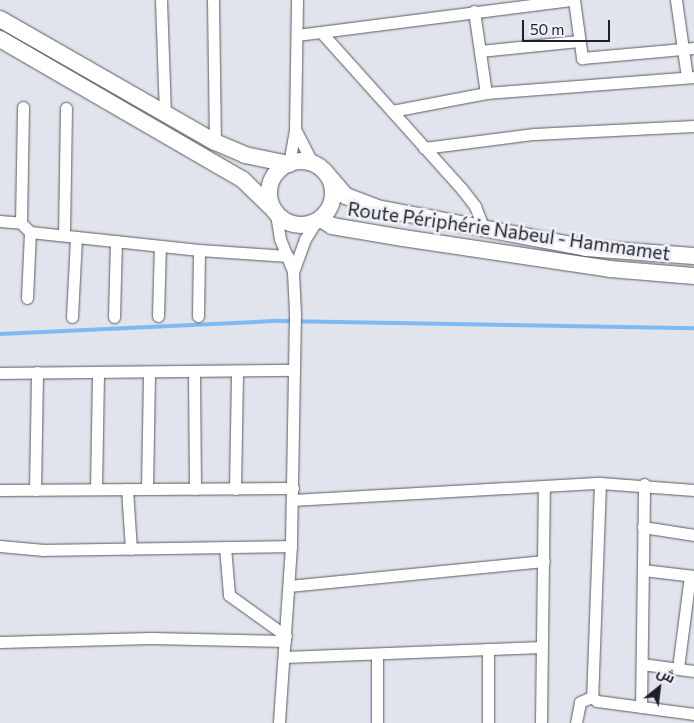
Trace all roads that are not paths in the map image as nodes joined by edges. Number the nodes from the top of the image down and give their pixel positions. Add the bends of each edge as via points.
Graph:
1 (161, 0) edge
2 (212, 0) edge
3 (297, 0) edge
4 (573, 0) edge
5 (676, 0) edge
6 (524, 3) edge
7 (474, 12) junction
8 (0, 19) edge
9 (321, 32) junction
10 (297, 35) junction
11 (0, 39) edge
12 (578, 41) junction
13 (688, 48) edge
14 (480, 51) junction
15 (690, 77) edge
16 (486, 93) junction
17 (22, 107) dead end
18 (66, 108) dead end
19 (392, 111) junction
20 (166, 114) junction
21 (694, 126) edge
22 (295, 130) junction
23 (215, 142) junction
24 (424, 148) junction
25 (289, 164) junction
26 (319, 168) junction
27 (275, 211) junction
28 (0, 221) edge
29 (318, 221) junction
30 (21, 223) junction
31 (484, 229) junction
32 (30, 232) junction
33 (64, 236) junction
34 (76, 237) junction
35 (116, 241) junction
36 (160, 246) junction
37 (199, 250) junction
38 (288, 256) junction
39 (694, 256) edge
40 (294, 272) junction
41 (694, 276) edge
42 (27, 298) dead end
43 (72, 316) dead end
44 (114, 316) dead end
45 (158, 316) dead end
46 (198, 316) dead end
47 (294, 370) junction
48 (37, 372) junction
49 (237, 372) junction
50 (0, 373) edge
51 (98, 373) junction
52 (149, 373) junction
53 (194, 373) junction
54 (600, 484) junction
55 (644, 484) junction
56 (544, 486) junction
57 (293, 488) junction
58 (96, 489) junction
59 (126, 489) junction
60 (147, 489) junction
61 (235, 489) junction
62 (0, 490) edge
63 (35, 490) junction
64 (195, 490) junction
65 (694, 490) edge
66 (292, 500) junction
67 (644, 527) junction
68 (694, 535) edge
69 (0, 546) edge
70 (291, 546) junction
71 (225, 547) junction
72 (132, 549) junction
73 (544, 562) junction
74 (643, 570) junction
75 (692, 576) edge
76 (289, 586) junction
77 (286, 638) junction
78 (0, 642) edge
79 (542, 647) junction
80 (488, 650) junction
81 (377, 654) junction
82 (284, 657) junction
83 (642, 664) junction
84 (678, 668) junction
85 (694, 671) edge
86 (592, 696) junction
87 (641, 707) junction
88 (694, 714) edge
89 (279, 723) edge
90 (377, 723) edge
91 (488, 723) edge
92 (541, 723) edge
93 (576, 723) edge

1 - 20 street
2 - 23 street
3 - 10 street
4 - 6 street
4 - 12 street
5 - 13 street
6 - 7 street
7 - 9 street
7 - 14 street
8 - 20 highway
9 - 10 street
9 - 19 street
10 - 22 street
11 - 27 highway via 243,180
12 - 13 street via 582,58
12 - 14 street
13 - 15 street
14 - 16 street
15 - 16 street
16 - 19 street
17 - 30 street
18 - 33 street
19 - 24 street
20 - 23 highway
21 - 24 street via 506,136
22 - 25 street
22 - 26 street
23 - 25 highway via 244,155
24 - 31 street via 475,206
25 - 26 highway
25 - 27 highway via 271,183 269,198
26 - 29 highway via 331,181 333,196 328,211
26 - 31 highway, Route Périphérie Nabeul - Hammamet via 346,196 359,202
27 - 29 highway via 294,225
27 - 38 street via 280,240
28 - 30 street
29 - 40 street via 305,239
29 - 41 highway, Route Périphérie Nabeul - Hammamet via 403,238 610,269
30 - 32 street
31 - 39 highway, Route Périphérie Nabeul - Hammamet via 586,248
32 - 33 street
32 - 42 street
33 - 34 street
34 - 35 street
34 - 43 street
35 - 36 street
35 - 44 street
36 - 37 street
36 - 45 street
37 - 38 street
37 - 46 street
38 - 40 street
40 - 47 street
47 - 49 street
47 - 57 street
48 - 50 street
48 - 51 street
48 - 63 street
49 - 53 street
49 - 61 street
51 - 52 street
51 - 58 street
52 - 53 street
52 - 60 street
53 - 64 street
54 - 55 street
54 - 56 street
54 - 86 street
55 - 65 street
55 - 67 street
56 - 66 street
56 - 73 street
57 - 61 street
57 - 66 street
58 - 59 street
58 - 63 street
59 - 60 street
59 - 72 street
60 - 64 street
61 - 64 street
62 - 63 street
66 - 70 street
67 - 68 street
67 - 74 street
69 - 72 street via 44,550
70 - 71 street
70 - 76 street
71 - 72 street
71 - 77 street via 229,595
73 - 76 street
73 - 79 street
74 - 75 street
74 - 83 street
75 - 84 street
76 - 77 street
77 - 78 street
77 - 82 street
79 - 80 street
79 - 92 street
80 - 81 street
80 - 91 street
81 - 82 street
81 - 90 street
82 - 89 street
83 - 84 street
83 - 87 street
84 - 85 street
86 - 87 street via 597,702
86 - 93 street via 580,702
87 - 88 street

